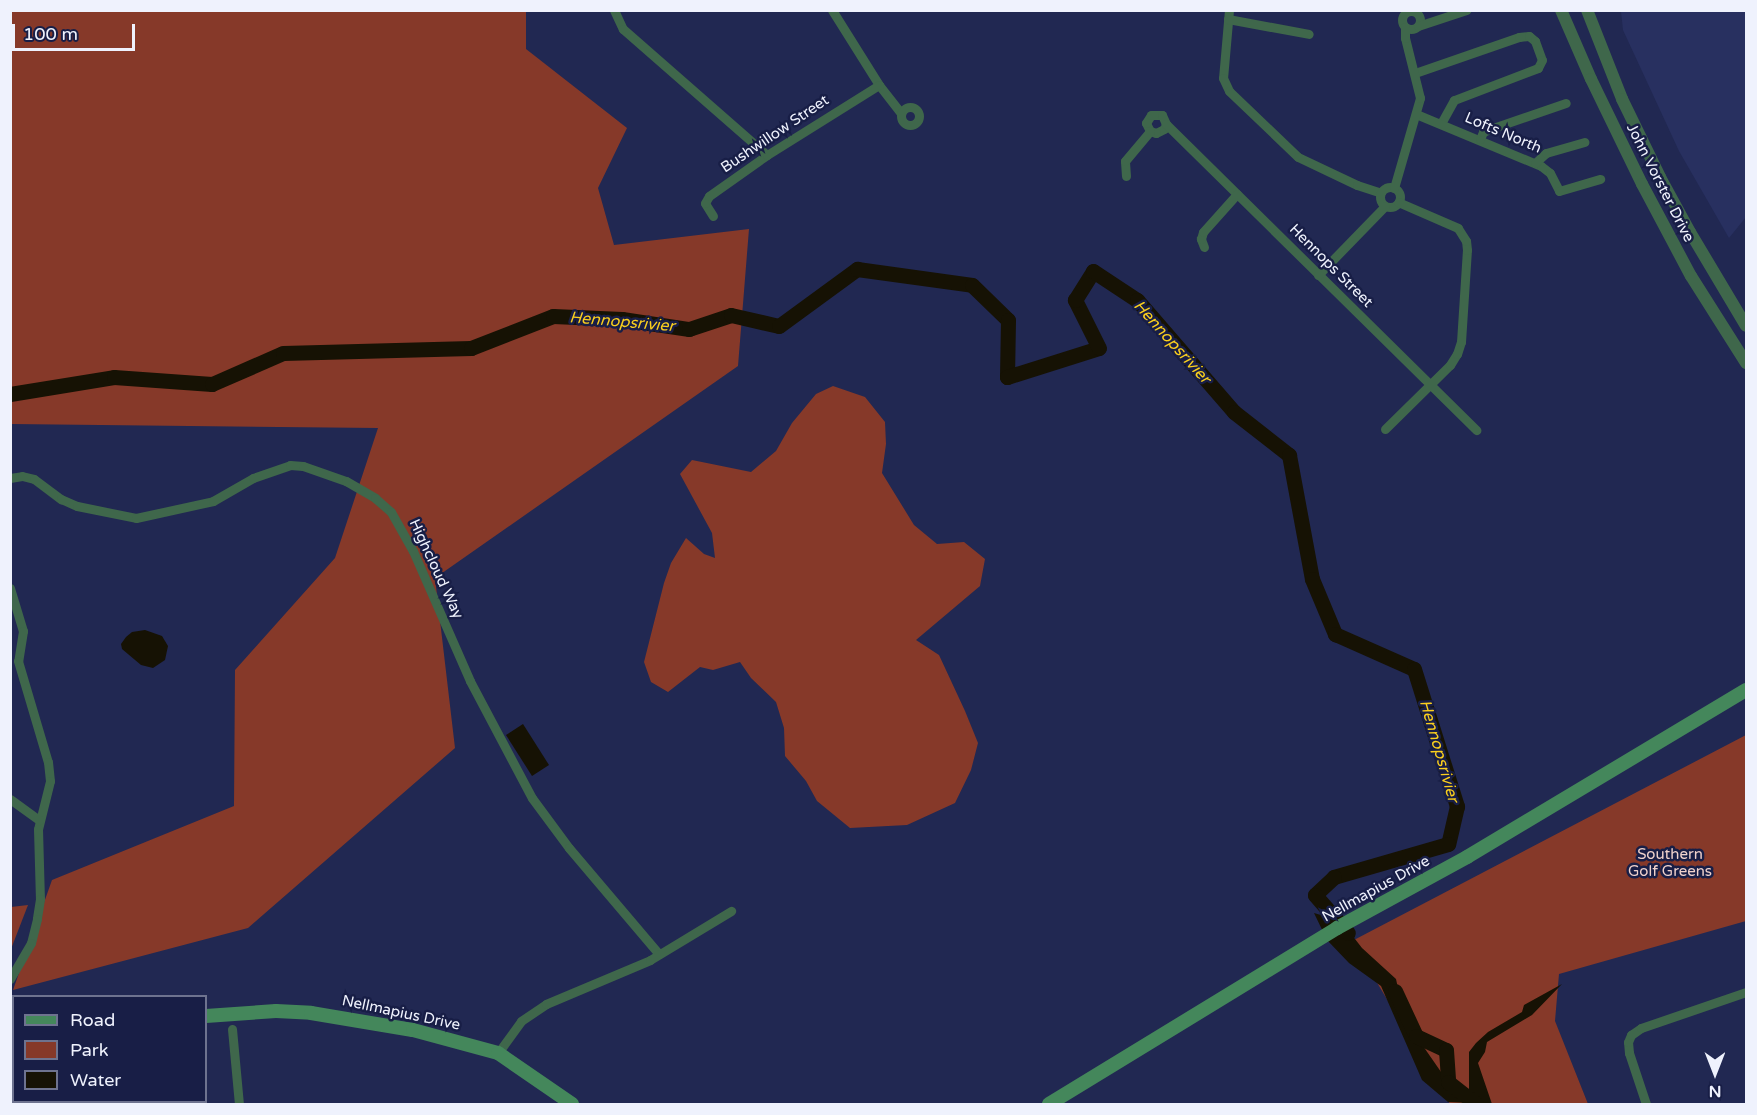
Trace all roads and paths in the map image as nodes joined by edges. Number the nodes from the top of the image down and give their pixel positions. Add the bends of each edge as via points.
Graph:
1 (614, 10) edge
2 (832, 10) edge
3 (1466, 10) edge
4 (1561, 10) edge
5 (1587, 10) edge
6 (1229, 15) edge
7 (1410, 17) edge
8 (1309, 34) dead end
9 (1415, 73) junction
10 (879, 85) junction
11 (1566, 103) dead end
12 (901, 113) dead end
13 (1416, 114) junction
14 (1441, 123) junction
15 (1166, 124) junction
16 (1150, 131) junction
17 (1480, 139) junction
18 (1584, 142) dead end
19 (767, 155) junction
20 (1535, 163) junction
21 (1126, 176) dead end
22 (1600, 179) dead end
23 (1394, 188) junction
24 (1381, 192) junction
25 (1237, 194) junction
26 (1398, 202) junction
27 (1385, 206) junction
28 (713, 216) dead end
29 (1204, 247) dead end
30 (1318, 275) junction
31 (1746, 326) edge
32 (1746, 363) edge
33 (1430, 384) junction
34 (1385, 429) dead end
35 (1476, 430) dead end
36 (10, 478) edge
37 (10, 588) edge
38 (1746, 690) edge
39 (1746, 697) edge
40 (1722, 707) junction
41 (10, 799) edge
42 (39, 820) junction
43 (731, 911) dead end
44 (659, 954) junction
45 (10, 979) edge
46 (1746, 992) edge
47 (207, 1016) edge
48 (232, 1029) dead end
49 (498, 1053) junction
50 (239, 1104) edge
51 (572, 1104) edge
52 (1049, 1104) edge
53 (1646, 1104) edge

1 - 19 street via 629,35
2 - 10 street
3 - 7 street
4 - 32 street, John Vorster Drive via 1642,184 1691,276
5 - 31 street, John Vorster Drive via 1660,177
6 - 8 street
6 - 24 street via 1223,78 1229,91 1298,158
7 - 9 street
9 - 13 street via 1420,98
9 - 14 street via 1519,37 1529,36 1535,41 1542,60 1538,68 1454,100
10 - 12 street
10 - 19 street, Bushwillow Street
11 - 17 street via 1483,132
13 - 14 street, Lofts North
13 - 23 street
14 - 17 street, Lofts North
15 - 16 street via 1159,133
15 - 16 street via 1162,116 1151,115 1146,123
15 - 25 street, Hennops Street
16 - 21 street via 1125,161
17 - 20 street, Lofts North
18 - 20 street via 1546,153
19 - 28 street, Bushwillow Street via 709,196 705,203
20 - 22 street, Lofts North via 1550,174 1559,191
23 - 24 street
23 - 26 street via 1399,194
24 - 27 street via 1380,200
25 - 29 street via 1203,232
25 - 30 street, Hennops Street
26 - 27 street
26 - 33 street via 1458,228 1467,246 1461,342 1454,359
27 - 30 street
30 - 33 street, Hennops Street
33 - 34 street
33 - 35 street, Hennops Street
36 - 44 street, Highcloud Way via 28,477 77,506 136,518 213,501 249,480 286,466 303,466 346,481 375,498 391,512 413,550 470,681 532,798
37 - 42 street via 23,631 18,661 49,770 49,788
38 - 40 main road, Nellmapius Drive
39 - 40 main road, Nellmapius Drive
40 - 52 main road, Nellmapius Drive via 1319,939
41 - 42 street
42 - 45 street via 38,919 31,943
43 - 44 street
44 - 49 street via 546,1004 521,1022
46 - 53 street via 1641,1028 1631,1035 1629,1053
47 - 49 main road, Nellmapius Drive via 276,1011 320,1014 413,1030
48 - 50 street
49 - 51 main road, Nellmapius Drive

